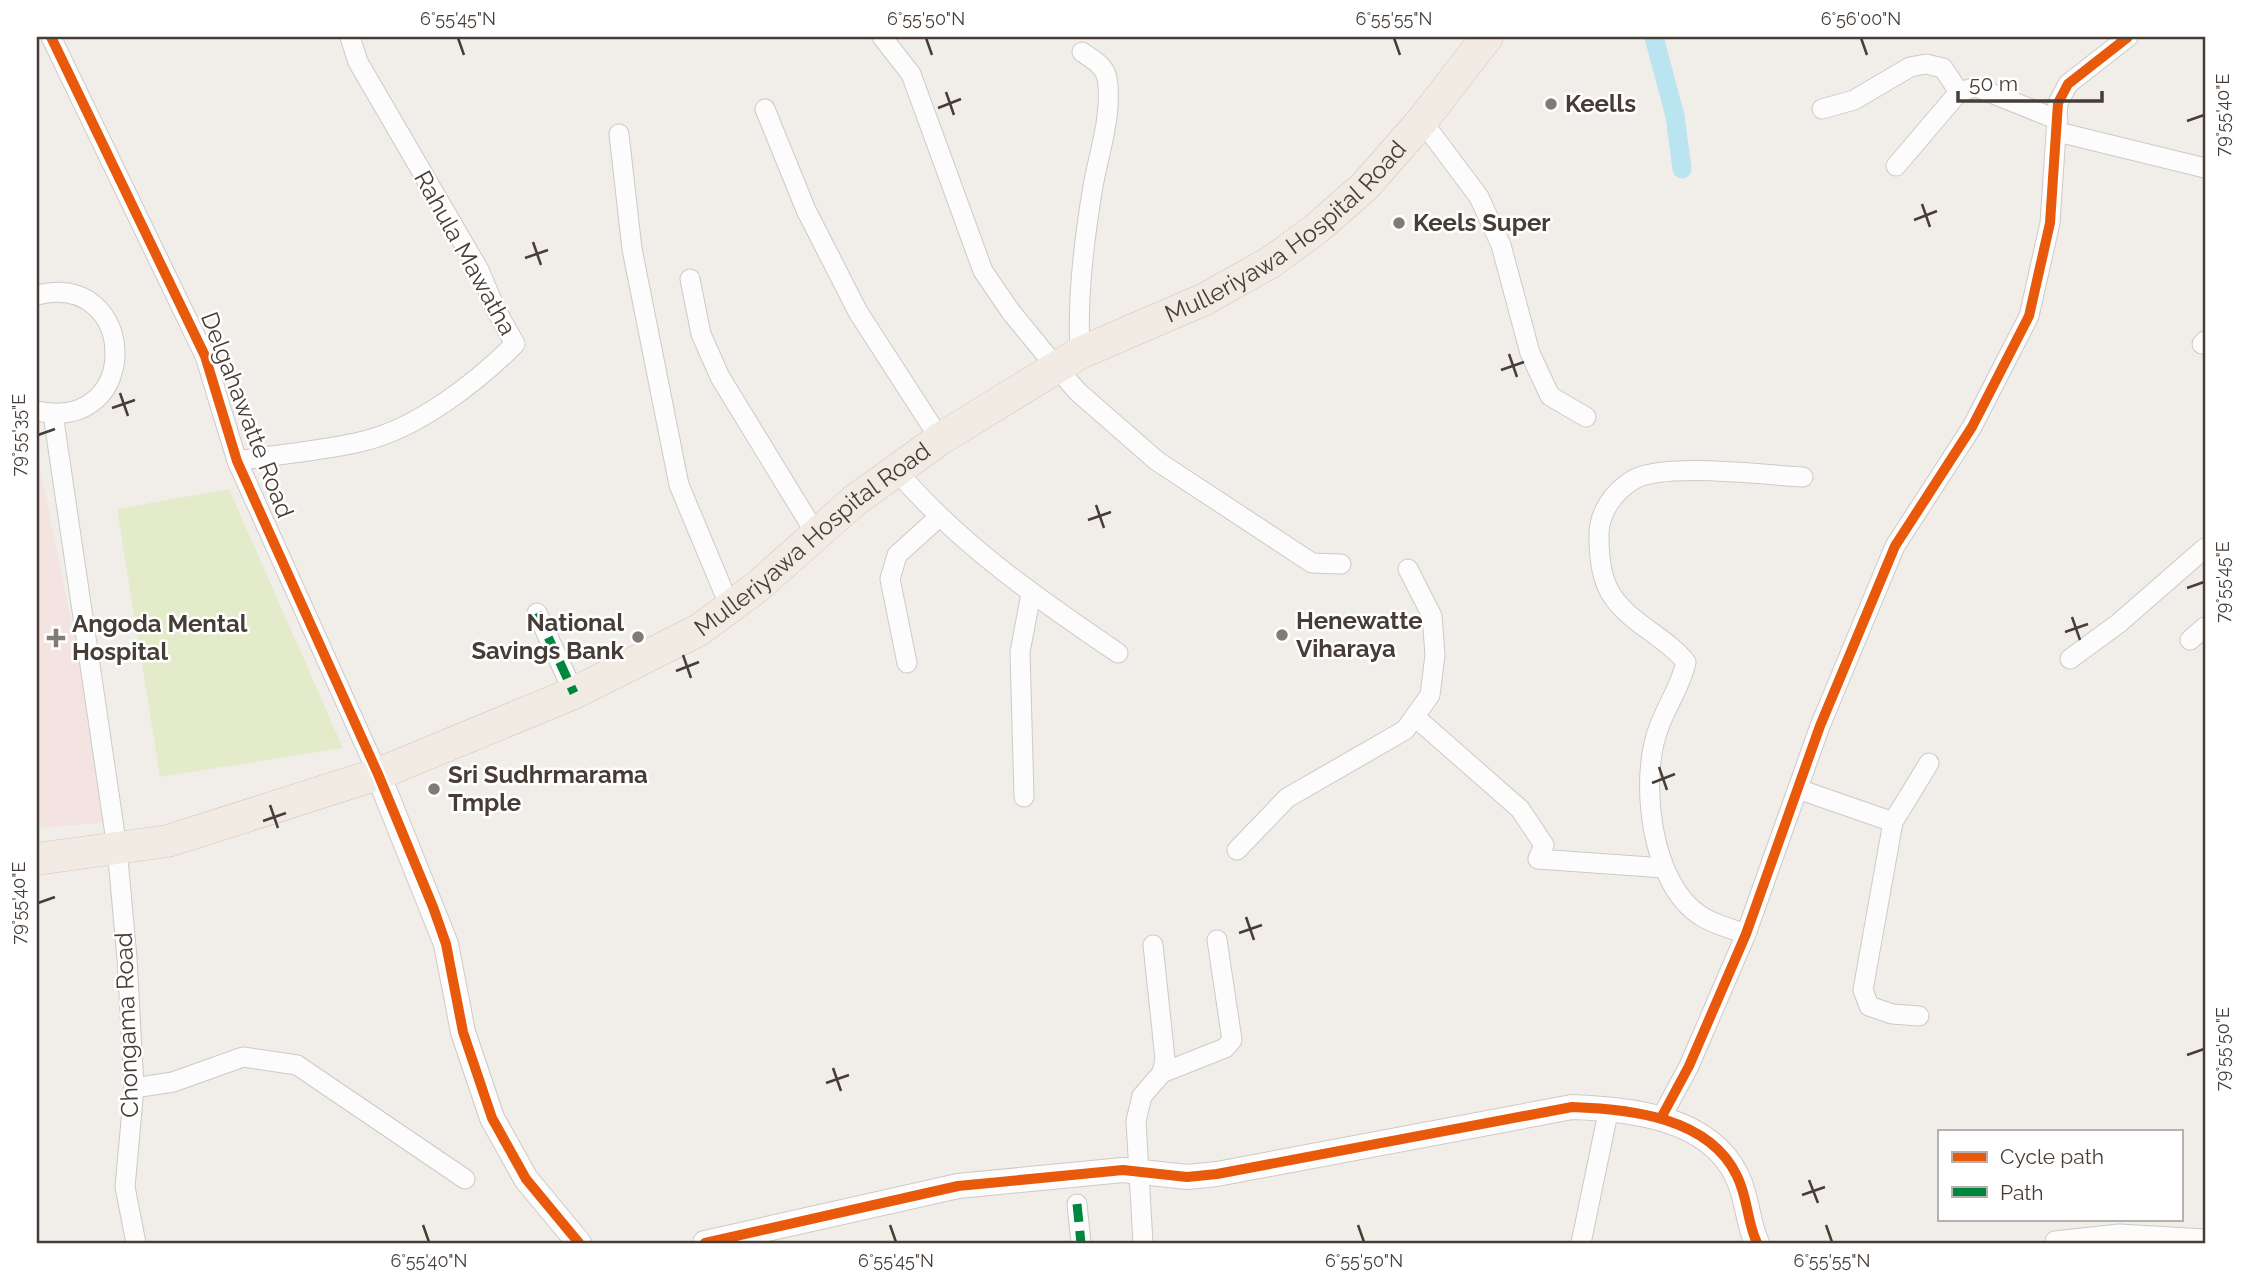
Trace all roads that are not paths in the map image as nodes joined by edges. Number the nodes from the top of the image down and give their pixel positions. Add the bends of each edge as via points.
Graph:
1 (51, 37) edge
2 (350, 37) edge
3 (882, 37) edge
4 (1487, 37) edge
5 (2128, 37) edge
6 (1082, 52) dead end
7 (1959, 92) junction
8 (765, 109) dead end
9 (1822, 109) dead end
10 (1422, 121) junction
11 (2058, 126) junction
12 (619, 134) dead end
13 (1896, 166) dead end
14 (2205, 168) edge
15 (690, 279) dead end
16 (37, 295) edge
17 (1068, 360) junction
18 (45, 413) edge
19 (1586, 417) dead end
20 (940, 439) junction
21 (237, 461) junction
22 (896, 470) junction
23 (1803, 477) dead end
24 (939, 517) junction
25 (816, 534) junction
26 (2205, 548) edge
27 (1341, 564) dead end
28 (1408, 569) dead end
29 (1031, 594) junction
30 (730, 607) junction
31 (537, 613) dead end
32 (2205, 626) edge
33 (2190, 640) dead end
34 (1118, 653) dead end
35 (2070, 659) dead end
36 (907, 663) dead end
37 (574, 693) junction
38 (1415, 717) junction
39 (1929, 763) dead end
40 (378, 774) junction
41 (1798, 789) junction
42 (1024, 797) dead end
43 (1893, 822) junction
44 (117, 848) junction
45 (1237, 850) dead end
46 (37, 859) edge
47 (1664, 868) junction
48 (1746, 934) junction
49 (1217, 940) dead end
50 (1153, 945) dead end
51 (1919, 1016) dead end
52 (1162, 1073) junction
53 (134, 1088) junction
54 (1609, 1108) junction
55 (1661, 1118) junction
56 (1140, 1172) junction
57 (465, 1179) dead end
58 (1077, 1204) dead end
59 (744, 1239) edge
60 (2205, 1239) edge
61 (2055, 1241) dead end
62 (136, 1243) edge
63 (579, 1243) edge
64 (705, 1243) edge
65 (1081, 1243) edge
66 (1143, 1243) edge
67 (1581, 1243) edge
68 (1757, 1243) edge

1 - 21 street, Delgahawatte Road via 205,356
2 - 21 street, Rahula Mawatha via 358,62 479,270 515,344 484,375 430,413 366,441
3 - 17 street via 911,74 983,271 1010,312
4 - 10 main road, Mulleriyawa Hospital Road
5 - 11 street via 2068,85 2058,103
6 - 17 street via 1099,64 1107,77 1107,107
7 - 9 street via 1944,68 1926,64 1910,67 1854,100
7 - 11 street via 1976,87
7 - 13 street
8 - 20 street via 806,211 858,312
10 - 17 main road, Mulleriyawa Hospital Road via 1365,186 1271,262 1205,299
10 - 19 street via 1479,197 1501,244 1530,353 1550,396
11 - 14 street
11 - 41 street via 2050,223 2029,316 1972,427 1895,546
12 - 30 street via 632,249 679,485
15 - 25 street via 701,334 720,377
16 - 18 street via 71,293 89,302 113,332 117,352 105,390 82,408
17 - 20 main road, Mulleriyawa Hospital Road
17 - 27 street via 1078,392 1157,461 1311,563
18 - 44 street, Chongama Road
20 - 22 main road, Mulleriyawa Hospital Road
21 - 40 street, Delgahawatte Road
22 - 24 street
22 - 25 main road, Mulleriyawa Hospital Road
23 - 47 street via 1700,471 1634,480 1607,505 1598,523 1602,572 1611,594 1686,662 1658,728 1650,766 1656,849
24 - 29 street
24 - 36 street via 897,555 890,579
25 - 30 main road, Mulleriyawa Hospital Road
26 - 35 street
28 - 38 street via 1432,617 1435,655 1430,695
29 - 34 street
29 - 42 street via 1020,652
30 - 37 main road, Mulleriyawa Hospital Road via 699,630
31 - 37 street
32 - 33 street
37 - 40 main road, Mulleriyawa Hospital Road
38 - 45 street via 1405,730 1287,798
38 - 47 street via 1520,809 1544,845 1538,859
39 - 43 street
40 - 44 main road, Mulleriyawa Hospital Road via 168,841
40 - 63 street via 446,944 463,1032 492,1118 526,1179
41 - 43 street
41 - 48 street
43 - 51 street via 1863,990 1869,1006
44 - 46 main road, Mulleriyawa Hospital Road
44 - 53 street, Chongama Road
47 - 48 street via 1700,916
48 - 55 street via 1689,1066
49 - 52 street via 1232,1040 1225,1048
50 - 52 street via 1165,1059
52 - 56 street via 1143,1096 1136,1121
53 - 57 street via 173,1082 243,1057 297,1065
53 - 62 street, Chongama Road via 125,1187
54 - 55 street
54 - 56 street via 1532,1113 1470,1129 1217,1174 1187,1177
54 - 67 street
55 - 68 street via 1715,1146 1732,1165
56 - 59 street via 1084,1172 958,1186
56 - 66 street
58 - 65 street
59 - 64 street
60 - 61 street via 2119,1234

